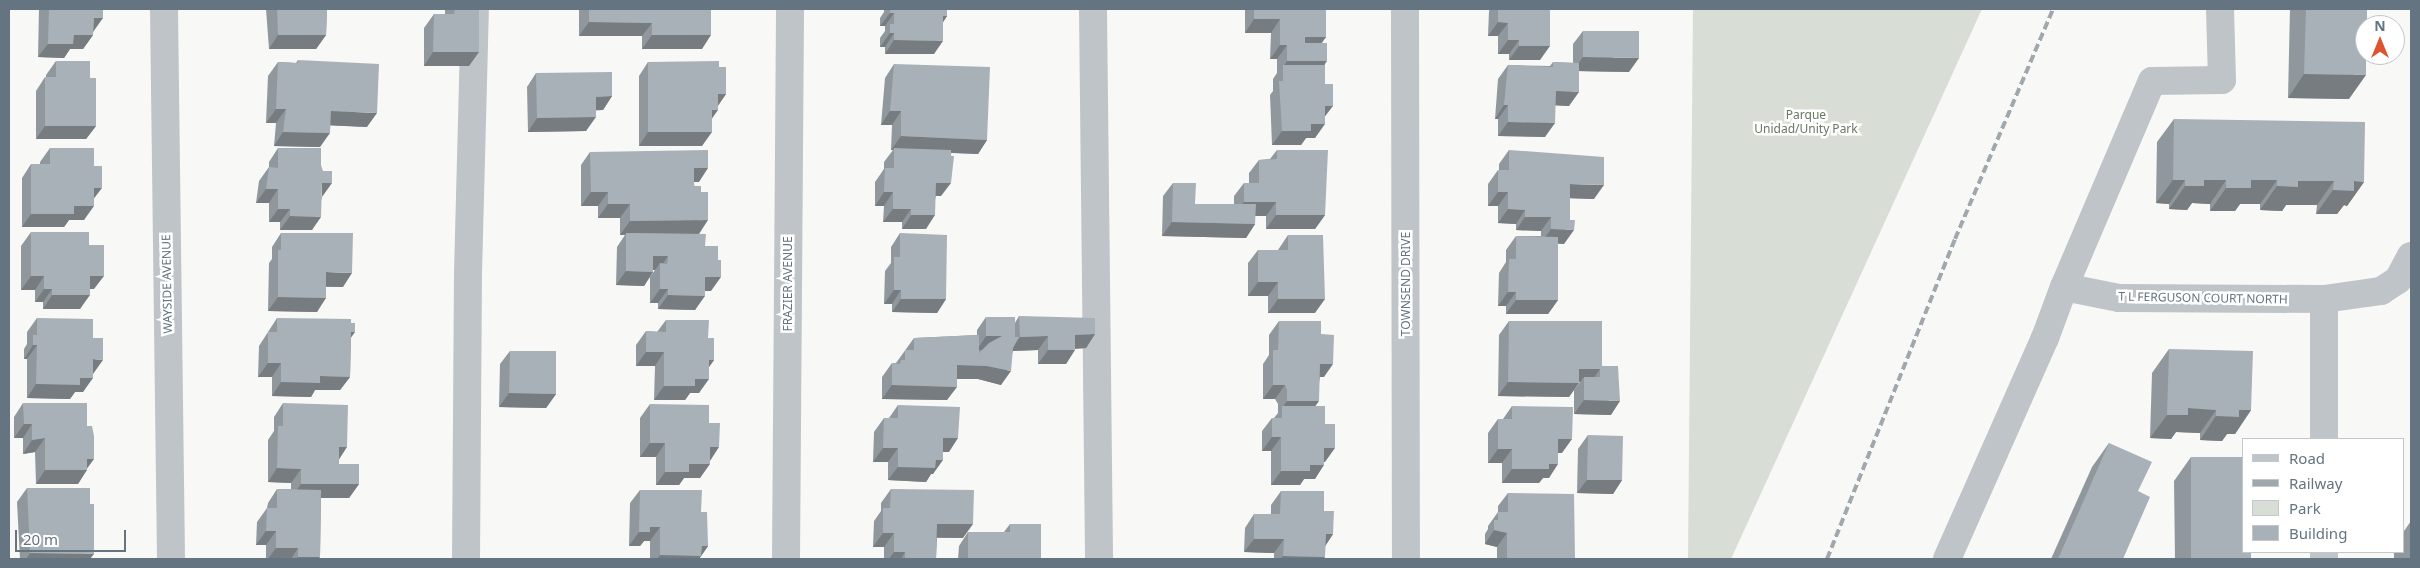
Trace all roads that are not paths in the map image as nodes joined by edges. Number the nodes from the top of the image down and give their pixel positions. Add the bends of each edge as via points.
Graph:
1 (164, 9) edge
2 (475, 9) edge
3 (790, 9) edge
4 (1093, 9) edge
5 (1405, 9) edge
6 (2220, 9) edge
7 (2411, 256) edge
8 (2064, 287) junction
9 (2324, 299) junction
10 (2324, 438) edge
11 (171, 559) edge
12 (466, 559) edge
13 (786, 559) edge
14 (1099, 559) edge
15 (1406, 559) edge
16 (1947, 559) edge

1 - 11 street, WAYSIDE AVENUE
2 - 12 street via 468,273
3 - 13 street, FRAZIER AVENUE
4 - 14 street
5 - 15 street, TOWNSEND DRIVE
6 - 8 street via 2222,80 2152,81
7 - 9 street, T L FERGUSON COURT NORTH via 2398,280 2381,291
8 - 9 street, T L FERGUSON COURT NORTH via 2119,298
8 - 16 street via 2045,338
9 - 10 street

